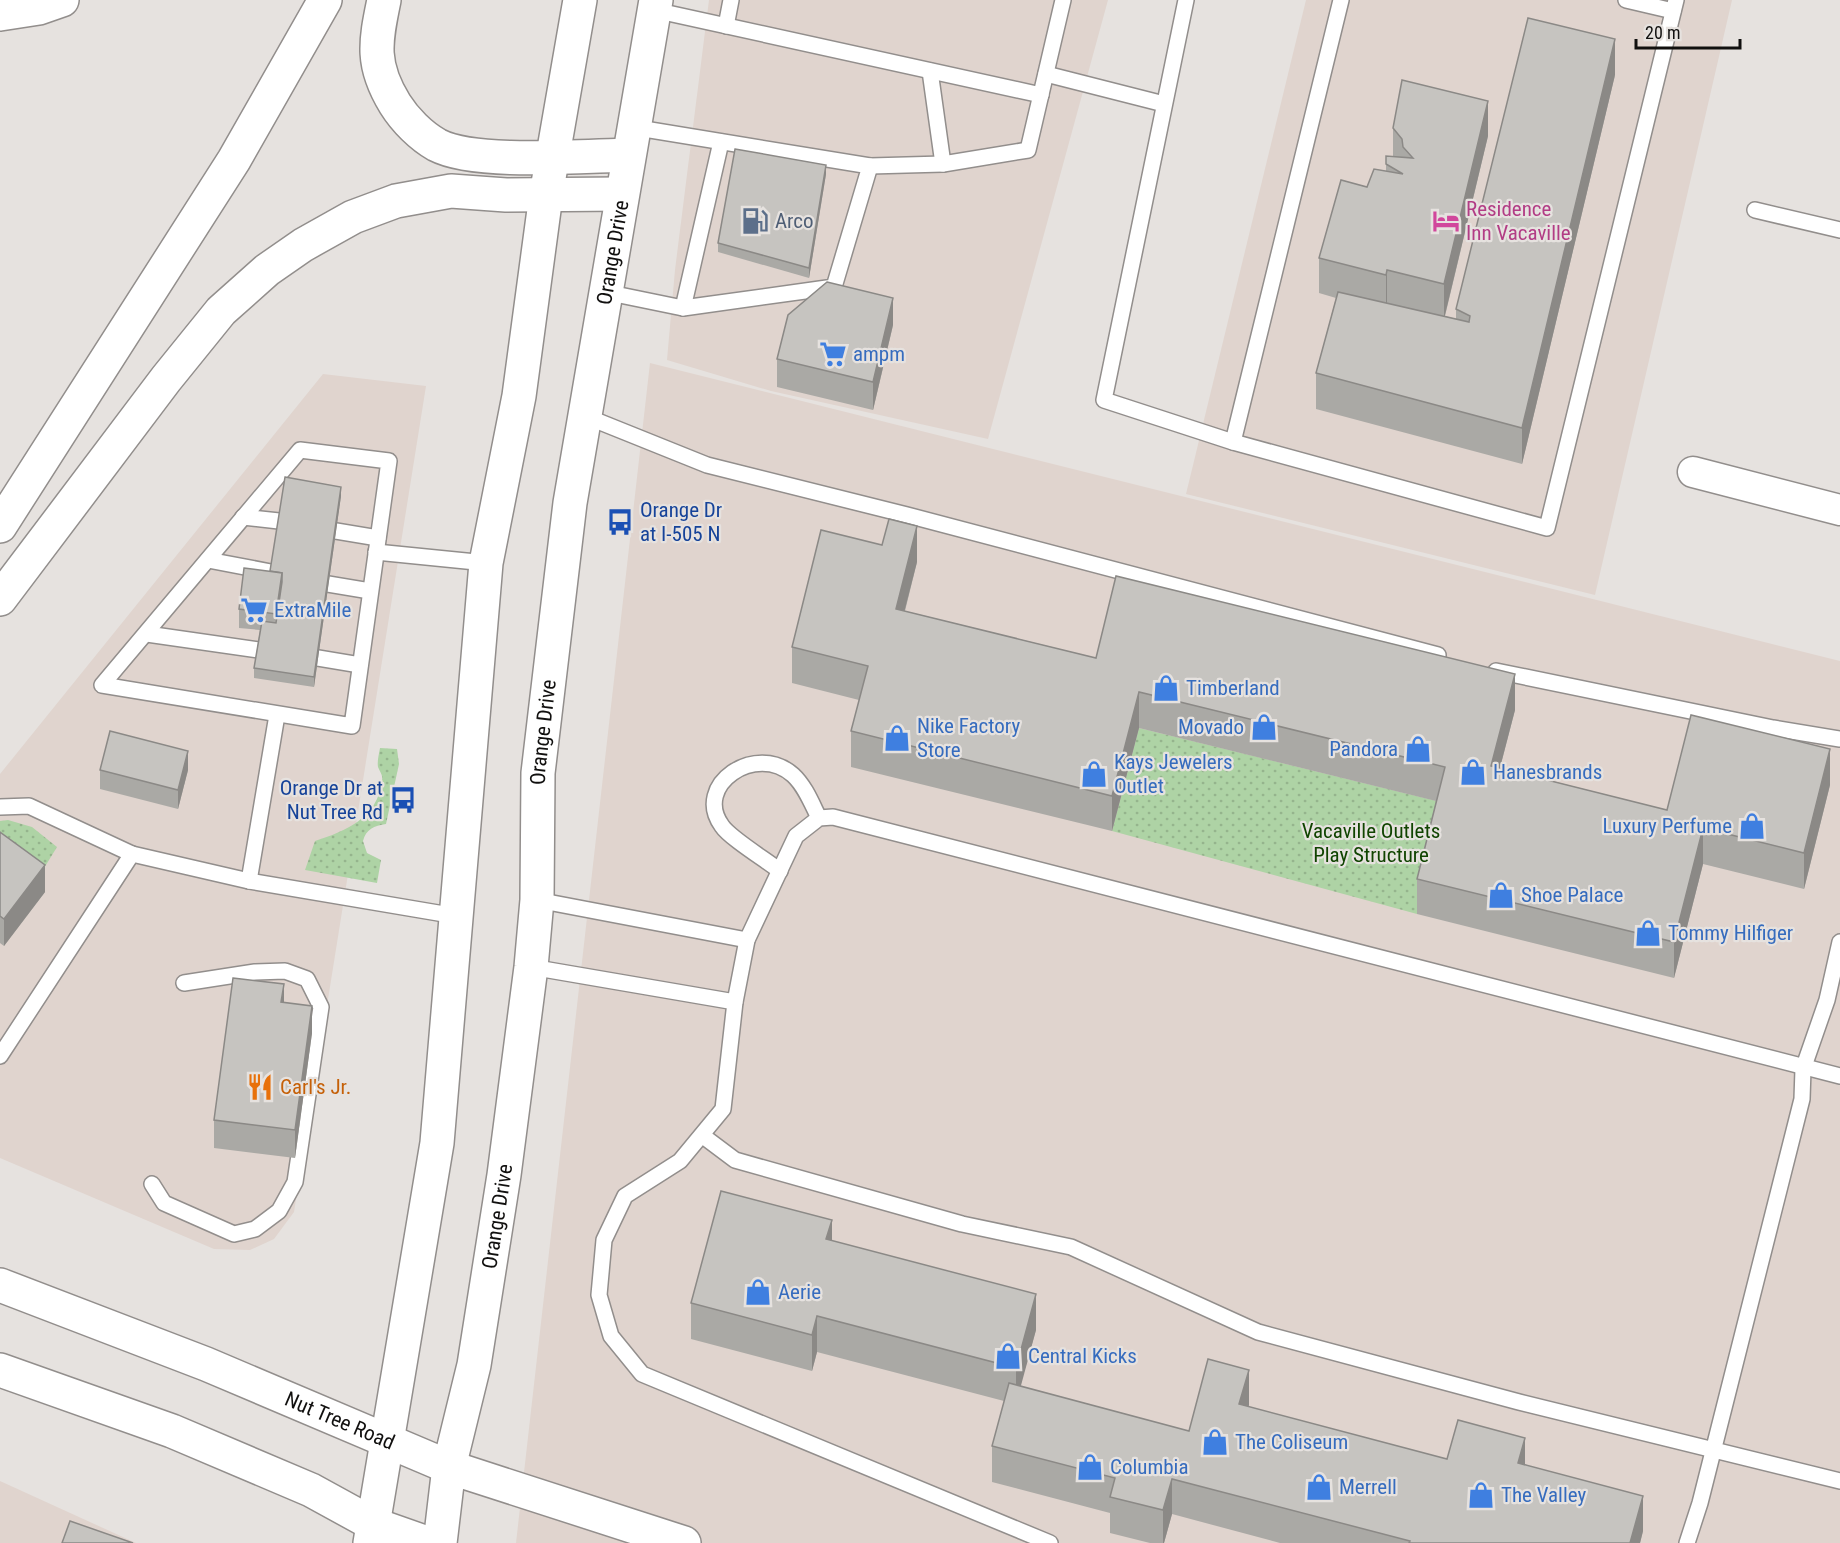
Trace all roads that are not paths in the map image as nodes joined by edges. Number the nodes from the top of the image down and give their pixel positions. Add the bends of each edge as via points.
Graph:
1 (325, 0) edge
2 (384, 0) edge
3 (580, 0) edge
4 (731, 0) edge
5 (1063, 0) edge
6 (1186, 0) edge
7 (1341, 0) edge
8 (1626, 0) edge
9 (50, 4) edge
10 (655, 5) edge
11 (1675, 5) edge
12 (0, 14) edge
13 (726, 26) junction
14 (930, 71) junction
15 (1046, 74) junction
16 (1041, 95) junction
17 (1164, 104) junction
18 (630, 141) junction
19 (721, 142) junction
20 (553, 156) junction
21 (943, 164) junction
22 (870, 166) junction
23 (546, 195) junction
24 (621, 195) junction
25 (1755, 210) dead end
26 (1840, 230) edge
27 (605, 292) junction
28 (683, 308) junction
29 (585, 416) junction
30 (1233, 442) junction
31 (1693, 472) dead end
32 (1840, 510) edge
33 (243, 517) junction
34 (279, 521) edge
35 (0, 526) edge
36 (336, 531) edge
37 (377, 545) junction
38 (208, 560) junction
39 (486, 563) junction
40 (271, 572) edge
41 (328, 584) edge
42 (370, 591) junction
43 (0, 599) edge
44 (147, 633) junction
45 (259, 651) edge
46 (318, 658) edge
47 (1452, 659) edge
48 (360, 665) junction
49 (1475, 665) edge
50 (276, 715) junction
51 (1840, 739) edge
52 (0, 807) edge
53 (819, 818) junction
54 (132, 854) junction
55 (780, 871) junction
56 (249, 881) junction
57 (537, 900) junction
58 (456, 916) junction
59 (747, 940) junction
60 (1840, 942) edge
61 (531, 967) junction
62 (184, 984) dead end
63 (735, 1002) junction
64 (0, 1056) edge
65 (1803, 1069) junction
66 (1840, 1076) edge
67 (703, 1136) junction
68 (152, 1184) dead end
69 (0, 1286) edge
70 (0, 1370) edge
71 (387, 1439) junction
72 (1712, 1449) junction
73 (450, 1467) junction
74 (1840, 1481) edge
75 (372, 1534) edge
76 (427, 1543) edge
77 (440, 1543) edge
78 (684, 1543) edge
79 (1050, 1543) edge
80 (1687, 1543) edge

1 - 35 main road via 234,160
2 - 20 main road via 375,42 382,83 404,119 438,146 488,157
3 - 20 main road
4 - 13 lane
5 - 15 lane
6 - 17 lane
7 - 30 lane
8 - 11 lane
9 - 12 main road
10 - 13 lane
10 - 18 main road, Orange Drive
11 - 30 lane via 1547,528
13 - 14 lane
14 - 16 lane
14 - 21 lane
15 - 16 lane
15 - 17 lane
16 - 21 lane via 1028,150
17 - 30 lane via 1104,400
18 - 19 lane
18 - 20 main road
18 - 24 main road, Orange Drive
19 - 22 lane
19 - 28 lane
20 - 23 main road
21 - 22 lane
22 - 28 lane via 834,287
23 - 24 main road
23 - 39 main road via 519,396
23 - 43 main road via 451,191 396,201 353,217 303,244 267,270 221,311 172,370
24 - 27 main road, Orange Drive
25 - 26 lane
27 - 28 lane
27 - 29 main road, Orange Drive
29 - 47 lane via 707,465
29 - 57 main road, Orange Drive via 570,503 538,772
31 - 32 street
33 - 34 lane
33 - 37 lane via 300,450 389,461
33 - 38 lane
36 - 37 lane
37 - 39 lane
37 - 42 lane
38 - 40 lane
38 - 44 lane
39 - 58 main road
41 - 42 lane
42 - 48 lane
44 - 45 lane
44 - 50 lane via 102,685
46 - 48 lane
48 - 50 lane via 352,726
49 - 51 lane
50 - 56 lane
52 - 54 lane via 29,806
53 - 55 lane via 796,836
53 - 55 lane via 801,784 783,767 757,762 729,774 716,799 720,824
53 - 65 lane via 833,817
54 - 56 lane
54 - 64 lane
55 - 59 lane
56 - 58 lane
57 - 59 lane
57 - 61 main road, Orange Drive
58 - 71 main road via 437,1143
59 - 63 lane
60 - 65 lane via 1827,1000
61 - 63 lane
61 - 73 main road, Orange Drive via 476,1353
62 - 68 lane via 255,972 285,971 307,979 321,1007 295,1182 279,1211 255,1229 234,1234 164,1203
63 - 67 lane via 723,1109
65 - 66 lane
65 - 72 lane via 1802,1099
67 - 72 lane via 735,1160 962,1224 1071,1247 1258,1332
67 - 79 lane via 680,1161 625,1196 604,1240 599,1295 611,1336 642,1374
69 - 71 main road, Nut Tree Road via 206,1364
70 - 75 main road via 172,1431 311,1490
71 - 73 main road, Nut Tree Road
71 - 75 main road
72 - 74 lane
72 - 80 lane
73 - 77 main road, Orange Drive
73 - 78 main road, Nut Tree Road
75 - 76 main road

